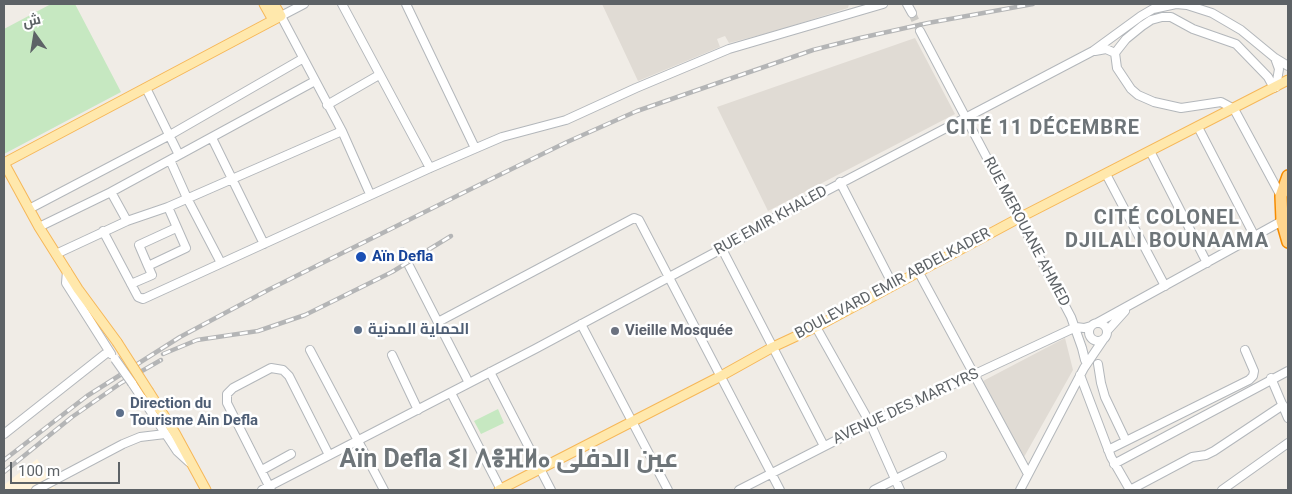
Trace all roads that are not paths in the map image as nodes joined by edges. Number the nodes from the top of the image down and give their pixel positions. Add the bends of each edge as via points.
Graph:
1 (264, 4) edge
2 (274, 4) edge
3 (304, 4) edge
4 (342, 4) edge
5 (406, 4) edge
6 (883, 4) edge
7 (907, 4) edge
8 (912, 13) tunnel mouth
9 (277, 18) junction
10 (920, 31) tunnel mouth
11 (1093, 51) junction
12 (1115, 53) junction
13 (1275, 58) junction
14 (1288, 58) edge
15 (302, 59) junction
16 (1288, 66) edge
17 (380, 75) junction
18 (1288, 80) edge
19 (315, 81) junction
20 (146, 88) junction
21 (1275, 88) junction
22 (327, 105) junction
23 (1234, 109) junction
24 (966, 118) junction
25 (1198, 128) junction
26 (342, 131) junction
27 (170, 135) junction
28 (212, 138) junction
29 (475, 148) junction
30 (1150, 151) junction
31 (179, 156) junction
32 (170, 160) junction
33 (4, 163) edge
34 (430, 168) junction
35 (1106, 174) junction
36 (1288, 176) edge
37 (233, 180) junction
38 (840, 182) junction
39 (111, 192) junction
40 (370, 194) junction
41 (1281, 196) junction
42 (187, 198) junction
43 (168, 207) junction
44 (29, 209) junction
45 (1019, 218) junction
46 (127, 221) junction
47 (1282, 221) junction
48 (39, 227) junction
49 (176, 228) junction
50 (103, 232) junction
51 (1255, 237) junction
52 (1288, 242) edge
53 (264, 244) junction
54 (722, 249) junction
55 (402, 252) dead end
56 (56, 254) junction
57 (221, 263) junction
58 (1207, 263) junction
59 (148, 266) junction
60 (66, 271) junction
61 (918, 271) junction
62 (668, 278) junction
63 (131, 284) junction
64 (893, 284) junction
65 (1165, 286) junction
66 (1134, 302) junction
67 (438, 322) junction
68 (581, 324) junction
69 (1094, 325) junction
70 (816, 327) junction
71 (1076, 328) junction
72 (1107, 331) junction
73 (1092, 339) junction
74 (1103, 340) junction
75 (773, 347) junction
76 (310, 350) dead end
77 (1245, 350) dead end
78 (109, 352) junction
79 (392, 355) dead end
80 (1098, 364) dead end
81 (1083, 367) junction
82 (1288, 370) edge
83 (490, 372) junction
84 (974, 375) junction
85 (721, 376) junction
86 (1271, 378) junction
87 (469, 383) junction
88 (451, 392) junction
89 (1283, 406) junction
90 (418, 410) junction
91 (1288, 418) edge
92 (632, 421) junction
93 (870, 423) junction
94 (4, 434) edge
95 (165, 434) junction
96 (357, 441) junction
97 (1126, 441) junction
98 (1288, 443) edge
99 (824, 446) junction
100 (1108, 450) junction
101 (291, 454) dead end
102 (329, 455) junction
103 (942, 456) dead end
104 (1114, 464) junction
105 (194, 467) junction
106 (540, 469) junction
107 (262, 470) junction
108 (771, 473) junction
109 (1028, 474) junction
110 (895, 480) junction
111 (268, 489) edge
112 (36, 490) edge
113 (206, 490) edge
114 (384, 490) edge
115 (500, 490) edge
116 (551, 490) edge
117 (668, 490) edge
118 (739, 490) edge
119 (780, 490) edge
120 (874, 490) edge
121 (900, 490) edge
122 (1020, 490) edge
123 (1130, 490) edge
124 (1222, 490) edge

1 - 9 main road
2 - 9 main road
3 - 9 street
4 - 17 street
5 - 29 street
6 - 29 street via 729,49 566,120 517,132
7 - 8 street
9 - 15 street
9 - 20 main road
10 - 24 street, RUE MEROUANE AHMED
11 - 12 street via 1106,49
11 - 13 street, RUE EMIR KHALED via 1153,9 1176,4 1212,13 1241,30
11 - 24 street, RUE EMIR KHALED
12 - 21 street via 1151,20 1171,17 1193,29 1236,44
12 - 23 street via 1117,68 1138,95 1181,108 1221,102
13 - 14 street
13 - 16 street, RUE EMIR KHALED
13 - 21 street via 1278,69
15 - 19 street
15 - 27 street
17 - 22 street
17 - 34 street
18 - 21 main road, BOULEVARD EMIR ABDELKADER
19 - 22 street
19 - 28 street
20 - 27 street
20 - 33 main road
21 - 23 main road, BOULEVARD EMIR ABDELKADER
22 - 26 street
23 - 25 main road, BOULEVARD EMIR ABDELKADER
23 - 41 street
24 - 38 street, RUE EMIR KHALED
24 - 45 street, RUE MEROUANE AHMED
25 - 30 main road, BOULEVARD EMIR ABDELKADER
25 - 51 street
26 - 37 street
26 - 40 street
27 - 31 street
27 - 44 street
28 - 31 street
28 - 37 street
29 - 34 street
30 - 35 main road, BOULEVARD EMIR ABDELKADER
30 - 58 street
31 - 32 street
32 - 39 street
32 - 42 street
33 - 44 main road
34 - 40 street
35 - 45 main road, BOULEVARD EMIR ABDELKADER
35 - 65 street
36 - 41 highway
37 - 42 street
37 - 53 street
38 - 54 street, RUE EMIR KHALED
38 - 64 street
39 - 46 street
39 - 48 street
40 - 53 street
41 - 47 highway
42 - 43 street
42 - 57 street
43 - 46 street
43 - 49 street
44 - 48 main road
45 - 61 main road, BOULEVARD EMIR ABDELKADER
45 - 71 street, RUE MEROUANE AHMED
46 - 50 street
47 - 51 street
47 - 52 highway
48 - 56 main road
49 - 59 street via 139,245
49 - 59 street via 186,248
50 - 56 street
50 - 63 street
51 - 58 street
53 - 57 street
54 - 62 street, RUE EMIR KHALED
54 - 75 street
55 - 67 street
56 - 60 main road
57 - 63 street via 143,299 138,297
58 - 65 street
59 - 63 street via 152,275
60 - 78 street via 66,283
60 - 105 main road, bridge via 117,342
61 - 64 main road, BOULEVARD EMIR ABDELKADER
61 - 84 street
62 - 67 street via 640,220 634,218
62 - 68 street, RUE EMIR KHALED
62 - 85 street
64 - 70 main road, BOULEVARD EMIR ABDELKADER
65 - 66 street
66 - 69 street
66 - 72 street
67 - 87 street
68 - 83 street, RUE EMIR KHALED
68 - 92 street
69 - 71 street, AVENUE DES MARTYRS
69 - 72 street via 1104,325
69 - 73 street via 1088,332
70 - 75 main road, BOULEVARD EMIR ABDELKADER
70 - 93 street
71 - 73 street
71 - 81 street, RUE MEROUANE AHMED
71 - 84 street, AVENUE DES MARTYRS
72 - 74 street
73 - 74 street
73 - 81 street
74 - 81 street
75 - 85 main road, BOULEVARD EMIR ABDELKADER
75 - 99 street
76 - 96 street
77 - 97 street via 1254,371 1248,380
78 - 94 street
78 - 95 street, bridge
79 - 90 street
80 - 97 street via 1105,398
81 - 100 street, RUE MEROUANE AHMED
81 - 109 street
82 - 86 street
83 - 87 street, RUE EMIR KHALED
83 - 106 street
84 - 93 street, AVENUE DES MARTYRS
84 - 109 street
85 - 92 main road, BOULEVARD EMIR ABDELKADER
85 - 108 street
86 - 89 street
86 - 104 street
87 - 88 street, RUE EMIR KHALED
88 - 90 street, RUE EMIR KHALED
88 - 115 street
89 - 91 street
89 - 123 street via 1214,451 1192,457
90 - 96 street, RUE EMIR KHALED
92 - 106 main road, BOULEVARD EMIR ABDELKADER
92 - 117 street
93 - 99 street, AVENUE DES MARTYRS
93 - 110 street
95 - 105 street
95 - 112 street via 140,437 123,444
96 - 102 street, RUE EMIR KHALED
96 - 114 street
97 - 100 street
98 - 124 street
99 - 108 street, AVENUE DES MARTYRS
100 - 104 street, RUE MEROUANE AHMED
101 - 107 street
102 - 107 street via 286,373 279,368 270,368 230,389 226,397
102 - 111 street, RUE EMIR KHALED
103 - 110 street
104 - 123 street, RUE MEROUANE AHMED
105 - 113 main road
106 - 115 main road, BOULEVARD EMIR ABDELKADER
106 - 116 street
107 - 111 street
108 - 118 street, AVENUE DES MARTYRS
108 - 119 street
109 - 122 street
110 - 120 street
110 - 121 street

